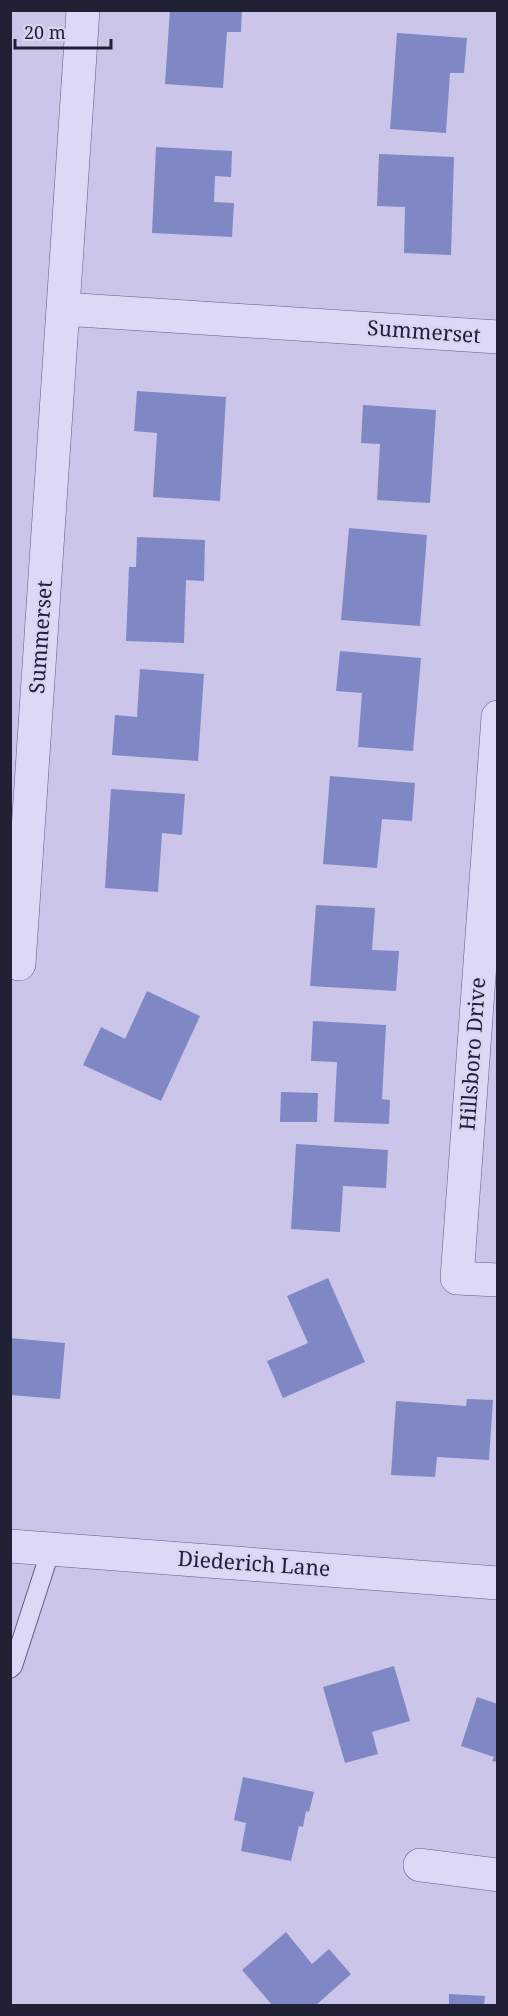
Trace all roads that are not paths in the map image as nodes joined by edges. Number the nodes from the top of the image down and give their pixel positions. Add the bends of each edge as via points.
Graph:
1 (83, 10) edge
2 (63, 309) junction
3 (498, 337) edge
4 (498, 717) edge
5 (494, 806) edge
6 (19, 964) dead end
7 (498, 1280) edge
8 (10, 1546) edge
9 (51, 1549) junction
10 (498, 1583) edge
11 (10, 1669) edge
12 (420, 1865) dead end
13 (498, 1875) edge

1 - 2 street, Summerset
2 - 3 street, Summerset
2 - 6 street, Summerset
4 - 5 street, Hillsboro Drive
5 - 7 street, Hillsboro Drive via 457,1278
8 - 9 street, Diederich Lane
9 - 10 street, Diederich Lane
9 - 11 lane
12 - 13 street

